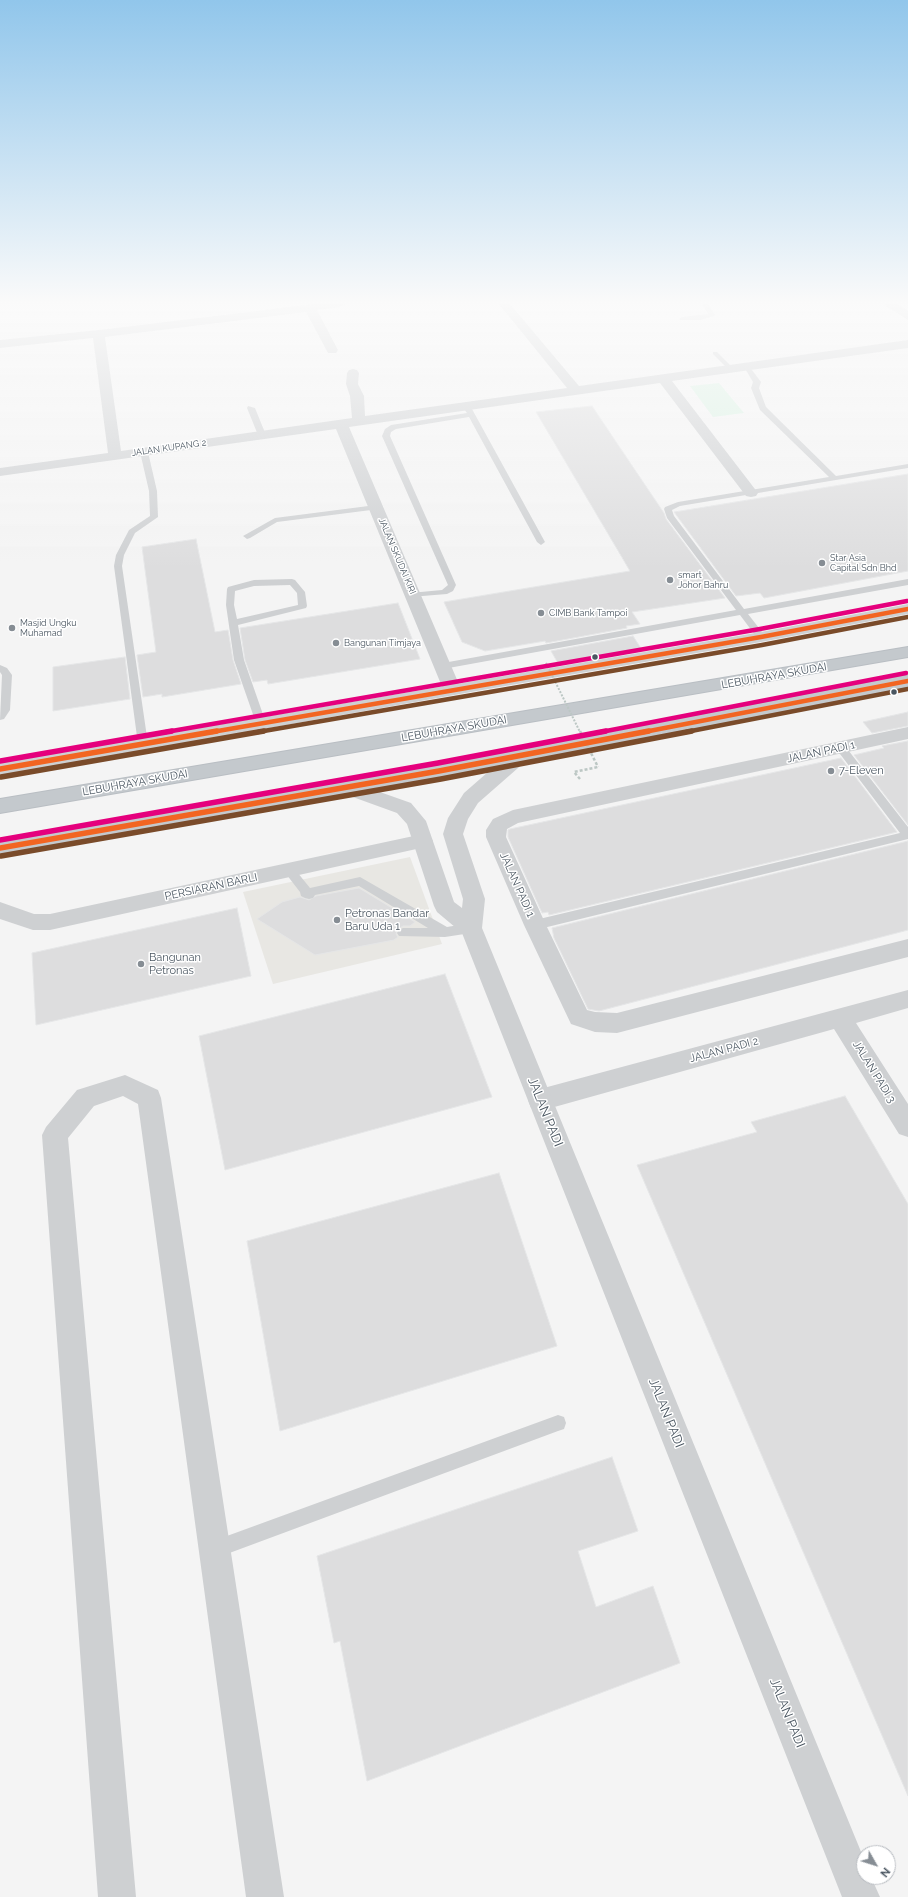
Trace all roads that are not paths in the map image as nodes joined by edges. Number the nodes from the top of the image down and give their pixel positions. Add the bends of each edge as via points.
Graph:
1 (107, 393) edge
2 (356, 393) edge
3 (568, 393) edge
4 (674, 393) edge
5 (757, 393) edge
6 (251, 408) dead end
7 (469, 411) junction
8 (359, 421) junction
9 (341, 424) junction
10 (262, 435) junction
11 (144, 452) junction
12 (115, 456) junction
13 (908, 466) edge
14 (0, 472) edge
15 (835, 479) junction
16 (751, 493) junction
17 (376, 507) junction
18 (247, 536) dead end
19 (541, 542) dead end
20 (908, 582) edge
21 (413, 595) junction
22 (908, 609) edge
23 (743, 611) junction
24 (232, 623) junction
25 (761, 637) junction
26 (908, 652) edge
27 (443, 666) junction
28 (0, 668) edge
29 (908, 681) edge
30 (452, 689) junction
31 (0, 717) edge
32 (261, 723) junction
33 (908, 733) edge
34 (143, 744) junction
35 (841, 748) junction
36 (519, 756) junction
37 (0, 769) edge
38 (346, 787) junction
39 (0, 806) edge
40 (908, 835) edge
41 (423, 842) junction
42 (0, 848) edge
43 (289, 870) junction
44 (0, 910) edge
45 (535, 925) junction
46 (458, 930) junction
47 (403, 933) dead end
48 (908, 948) edge
49 (908, 999) edge
50 (840, 1018) junction
51 (540, 1100) junction
52 (908, 1126) edge
53 (558, 1424) dead end
54 (214, 1549) junction
55 (116, 1897) edge
56 (265, 1897) edge
57 (861, 1897) edge

1 - 12 street
2 - 8 street
3 - 7 street, JALAN KUPANG 2
4 - 16 street
5 - 15 lane via 763,408
6 - 10 lane
7 - 8 street, JALAN KUPANG 2
7 - 19 lane
7 - 21 lane via 394,427 386,436 452,585 444,592
8 - 9 street, JALAN KUPANG 2
9 - 10 street, JALAN KUPANG 2
9 - 17 street, JALAN SKUDAI KIRI
10 - 11 street, JALAN KUPANG 2
11 - 12 street, JALAN KUPANG 2
11 - 34 lane via 153,491 154,517 132,532 120,555 118,566
12 - 14 street, JALAN KUPANG 2
13 - 15 lane
15 - 16 lane
16 - 23 lane via 678,504 668,509 670,516
17 - 18 lane via 275,520
17 - 21 street, JALAN SKUDAI KIRI
20 - 23 lane
21 - 27 street, JALAN SKUDAI KIRI
22 - 25 street
23 - 25 lane
23 - 27 lane
24 - 24 lane via 231,588 254,583 292,582 302,592 303,606
24 - 32 lane via 239,660
25 - 30 street
26 - 39 highway, LEBUHRAYA SKUDAI
27 - 30 street, JALAN SKUDAI KIRI
28 - 31 lane via 7,675 5,710
29 - 36 highway
30 - 32 street
32 - 34 street
33 - 35 street, JALAN PADI 1
34 - 37 street
35 - 40 lane
35 - 45 street, JALAN PADI 1 via 506,820 496,830 496,836
36 - 38 highway
36 - 46 street, JALAN PADI via 472,798 458,818 453,834 474,899
38 - 41 street, JALAN PADI via 404,808 416,821
38 - 42 highway
40 - 45 lane
41 - 43 street, PERSIARAN BARLI
41 - 46 street, JALAN PADI via 446,906
43 - 44 street, PERSIARAN BARLI via 50,922 33,922
43 - 46 lane via 307,894 360,881
45 - 48 street, JALAN PADI 1 via 579,1017 595,1022 617,1023
46 - 47 lane
46 - 51 street, JALAN PADI
49 - 50 street, JALAN PADI 2
50 - 51 street, JALAN PADI 2
50 - 52 street, JALAN PADI 3
51 - 57 street, JALAN PADI
53 - 54 lane
54 - 55 street via 149,1098 125,1085 86,1098 55,1135
54 - 56 street

